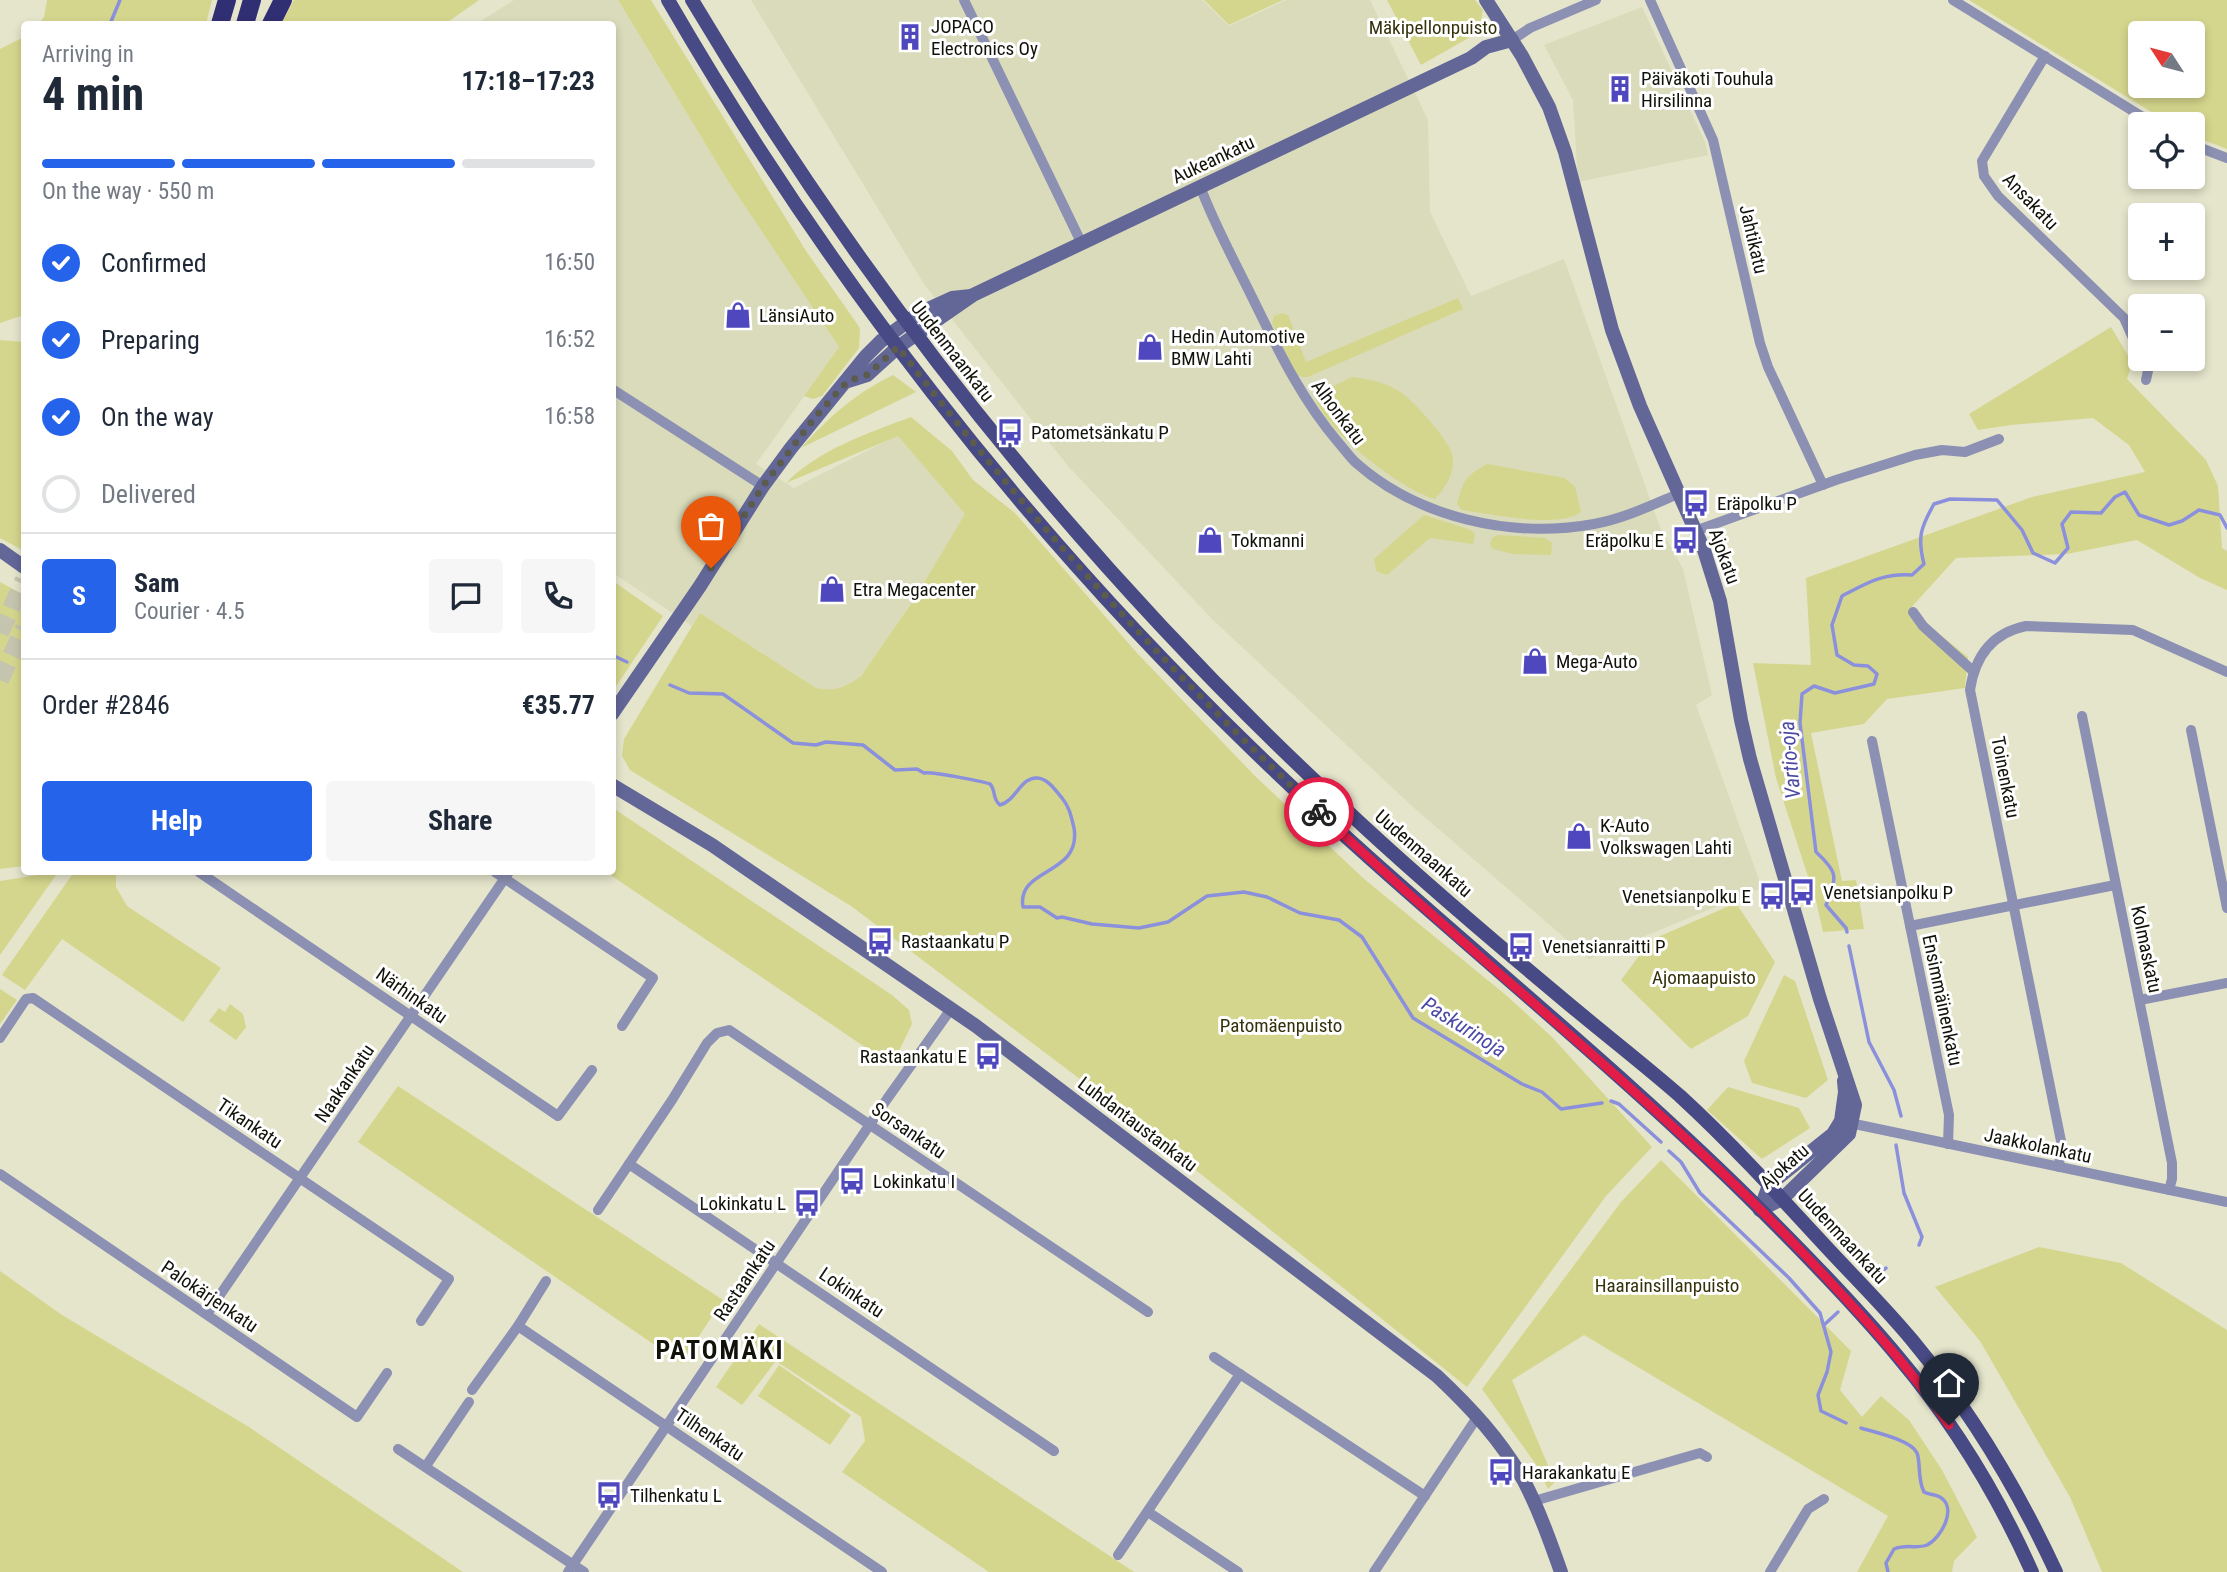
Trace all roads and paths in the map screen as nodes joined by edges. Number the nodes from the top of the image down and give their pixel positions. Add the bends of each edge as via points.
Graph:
1 (218, 0) edge
2 (227, 0) edge
3 (252, 0) edge
4 (283, 0) edge
5 (668, 0) edge
6 (692, 0) edge
7 (964, 0) edge
8 (1486, 0) edge
9 (1596, 0) edge
10 (1650, 0) edge
11 (1953, 0) edge
12 (212, 21) edge
13 (221, 21) edge
14 (246, 21) edge
15 (272, 21) edge
16 (1513, 40) junction
17 (2045, 56) junction
18 (2135, 112) edge
19 (2205, 150) edge
20 (2227, 158) edge
21 (1200, 186) junction
22 (1081, 243) junction
23 (2128, 327) edge
24 (911, 329) junction
25 (894, 341) junction
26 (2148, 371) edge
27 (2146, 380) dead end
28 (616, 391) edge
29 (1998, 439) dead end
30 (1823, 485) junction
31 (763, 486) junction
32 (1678, 494) junction
33 (1695, 531) junction
34 (0, 550) edge
35 (21, 565) edge
36 (1913, 612) dead end
37 (1973, 671) junction
38 (2227, 672) edge
39 (616, 708) edge
40 (2082, 716) dead end
41 (2191, 730) dead end
42 (1872, 741) dead end
43 (616, 787) edge
44 (203, 875) edge
45 (502, 875) edge
46 (504, 875) edge
47 (2115, 885) junction
48 (2014, 905) junction
49 (2227, 908) edge
50 (1910, 926) junction
51 (2227, 983) edge
52 (2140, 999) junction
53 (951, 1009) junction
54 (411, 1015) junction
55 (622, 1026) dead end
56 (0, 1038) edge
57 (592, 1070) dead end
58 (1847, 1122) junction
59 (870, 1125) junction
60 (1948, 1144) junction
61 (629, 1164) junction
62 (2059, 1167) junction
63 (0, 1174) edge
64 (301, 1179) junction
65 (1769, 1185) junction
66 (2169, 1190) junction
67 (1782, 1199) junction
68 (2227, 1202) edge
69 (598, 1210) dead end
70 (1760, 1210) junction
71 (777, 1262) junction
72 (546, 1281) dead end
73 (1147, 1312) dead end
74 (207, 1314) junction
75 (421, 1321) dead end
76 (518, 1326) junction
77 (1214, 1357) dead end
78 (387, 1373) dead end
79 (1240, 1374) junction
80 (472, 1390) dead end
81 (469, 1402) dead end
82 (1478, 1416) junction
83 (667, 1425) junction
84 (398, 1448) dead end
85 (1054, 1451) dead end
86 (1707, 1457) dead end
87 (426, 1466) junction
88 (1425, 1496) junction
89 (1824, 1499) dead end
90 (1534, 1501) junction
91 (1149, 1512) junction
92 (1118, 1555) dead end
93 (570, 1568) edge
94 (584, 1572) edge
95 (882, 1572) edge
96 (1238, 1572) edge
97 (1374, 1572) edge
98 (1561, 1572) edge
99 (1770, 1572) edge
100 (2032, 1572) edge
101 (2056, 1572) edge

1 - 12 highway
2 - 13 highway
3 - 14 highway
4 - 15 highway
5 - 25 main road, Uudenmaankatu via 753,140
6 - 24 main road, Uudenmaankatu via 763,117
7 - 22 street
8 - 16 street, Ajokatu
9 - 16 street
10 - 30 street, Jahtikatu via 1713,140 1760,343
11 - 17 street
16 - 21 street, Aukeankatu via 1492,57 1471,58
16 - 32 street, Ajokatu via 1549,107 1612,330
17 - 18 street
17 - 23 street, Ansakatu via 1990,144 1982,162 1984,176 1998,196 2124,318
19 - 20 street
21 - 22 street, Aukeankatu
21 - 32 street, Alhonkatu via 1278,350 1321,424 1354,462 1388,486 1445,513 1487,524 1535,528 1595,524
22 - 24 street, Aukeankatu via 973,295 952,298 919,313
24 - 25 street, Aukeankatu
24 - 65 main road, Uudenmaankatu via 1075,531 1257,725 1389,849 1675,1092
25 - 31 street, Aukeankatu via 866,356
25 - 70 main road, Uudenmaankatu via 1026,507 1238,736 1374,863 1631,1086
26 - 27 street, Ansakatu
28 - 31 street
29 - 30 street via 1965,452 1915,455
30 - 33 street
31 - 39 street, Aukeankatu
32 - 33 street, Ajokatu
33 - 58 street, Ajokatu via 1720,601 1750,759 1842,1068
34 - 35 street
36 - 37 street
37 - 38 street via 1996,638 2026,626 2133,630
37 - 48 street, Toinenkatu via 1970,690
40 - 47 street, Kolmaskatu
41 - 49 street
42 - 50 street, Ensimmäinenkatu
43 - 53 street, Luhdantaustankatu via 712,845
44 - 54 street, Närhinkatu
45 - 54 street, Naakankatu
46 - 55 street via 653,978
47 - 48 street
47 - 52 street, Kolmaskatu
48 - 50 street
48 - 62 street, Toinenkatu via 2061,1140
50 - 60 street, Ensimmäinenkatu via 1948,1115
51 - 52 street
52 - 66 street, Kolmaskatu via 2172,1163
53 - 59 street, Rastaankatu
53 - 82 street, Luhdantaustankatu via 1419,1362
54 - 57 street, Närhinkatu via 558,1116
54 - 64 street, Naakankatu
56 - 64 street, Tikankatu via 26,999 33,998
58 - 60 street, Jaakkolankatu
58 - 65 street, Ajokatu
58 - 67 street, Ajokatu via 1849,1134
59 - 61 street, Sorsankatu via 725,1029 707,1043
59 - 71 street, Rastaankatu
59 - 73 street, Sorsankatu
60 - 62 street, Jaakkolankatu
61 - 69 street
61 - 71 street, Lokinkatu
62 - 66 street, Jaakkolankatu
63 - 74 street, Palokärjenkatu
64 - 74 street, Naakankatu
64 - 75 street, Tikankatu via 449,1279
65 - 67 main road, Uudenmaankatu
65 - 70 street, Ajokatu
66 - 68 street, Jaakkolankatu
67 - 70 street, Ajokatu
67 - 101 main road, Uudenmaankatu via 1939,1374 2014,1489
70 - 100 main road, Uudenmaankatu via 1901,1359 1934,1402 1996,1501
71 - 83 street, Rastaankatu
71 - 85 street, Lokinkatu
72 - 76 street
74 - 78 street, Palokärjenkatu via 357,1417
76 - 80 street
76 - 83 street, Tilhenkatu
77 - 79 street
79 - 88 street
79 - 91 street
81 - 87 street
82 - 88 street
82 - 90 street, Luhdantaustankatu
83 - 93 street, Rastaankatu
83 - 95 street, Tilhenkatu
84 - 87 street
86 - 90 street via 1700,1453
87 - 93 street
88 - 97 street
89 - 99 street via 1808,1509
90 - 98 street, Luhdantaustankatu
91 - 92 street
91 - 96 street
93 - 94 street

